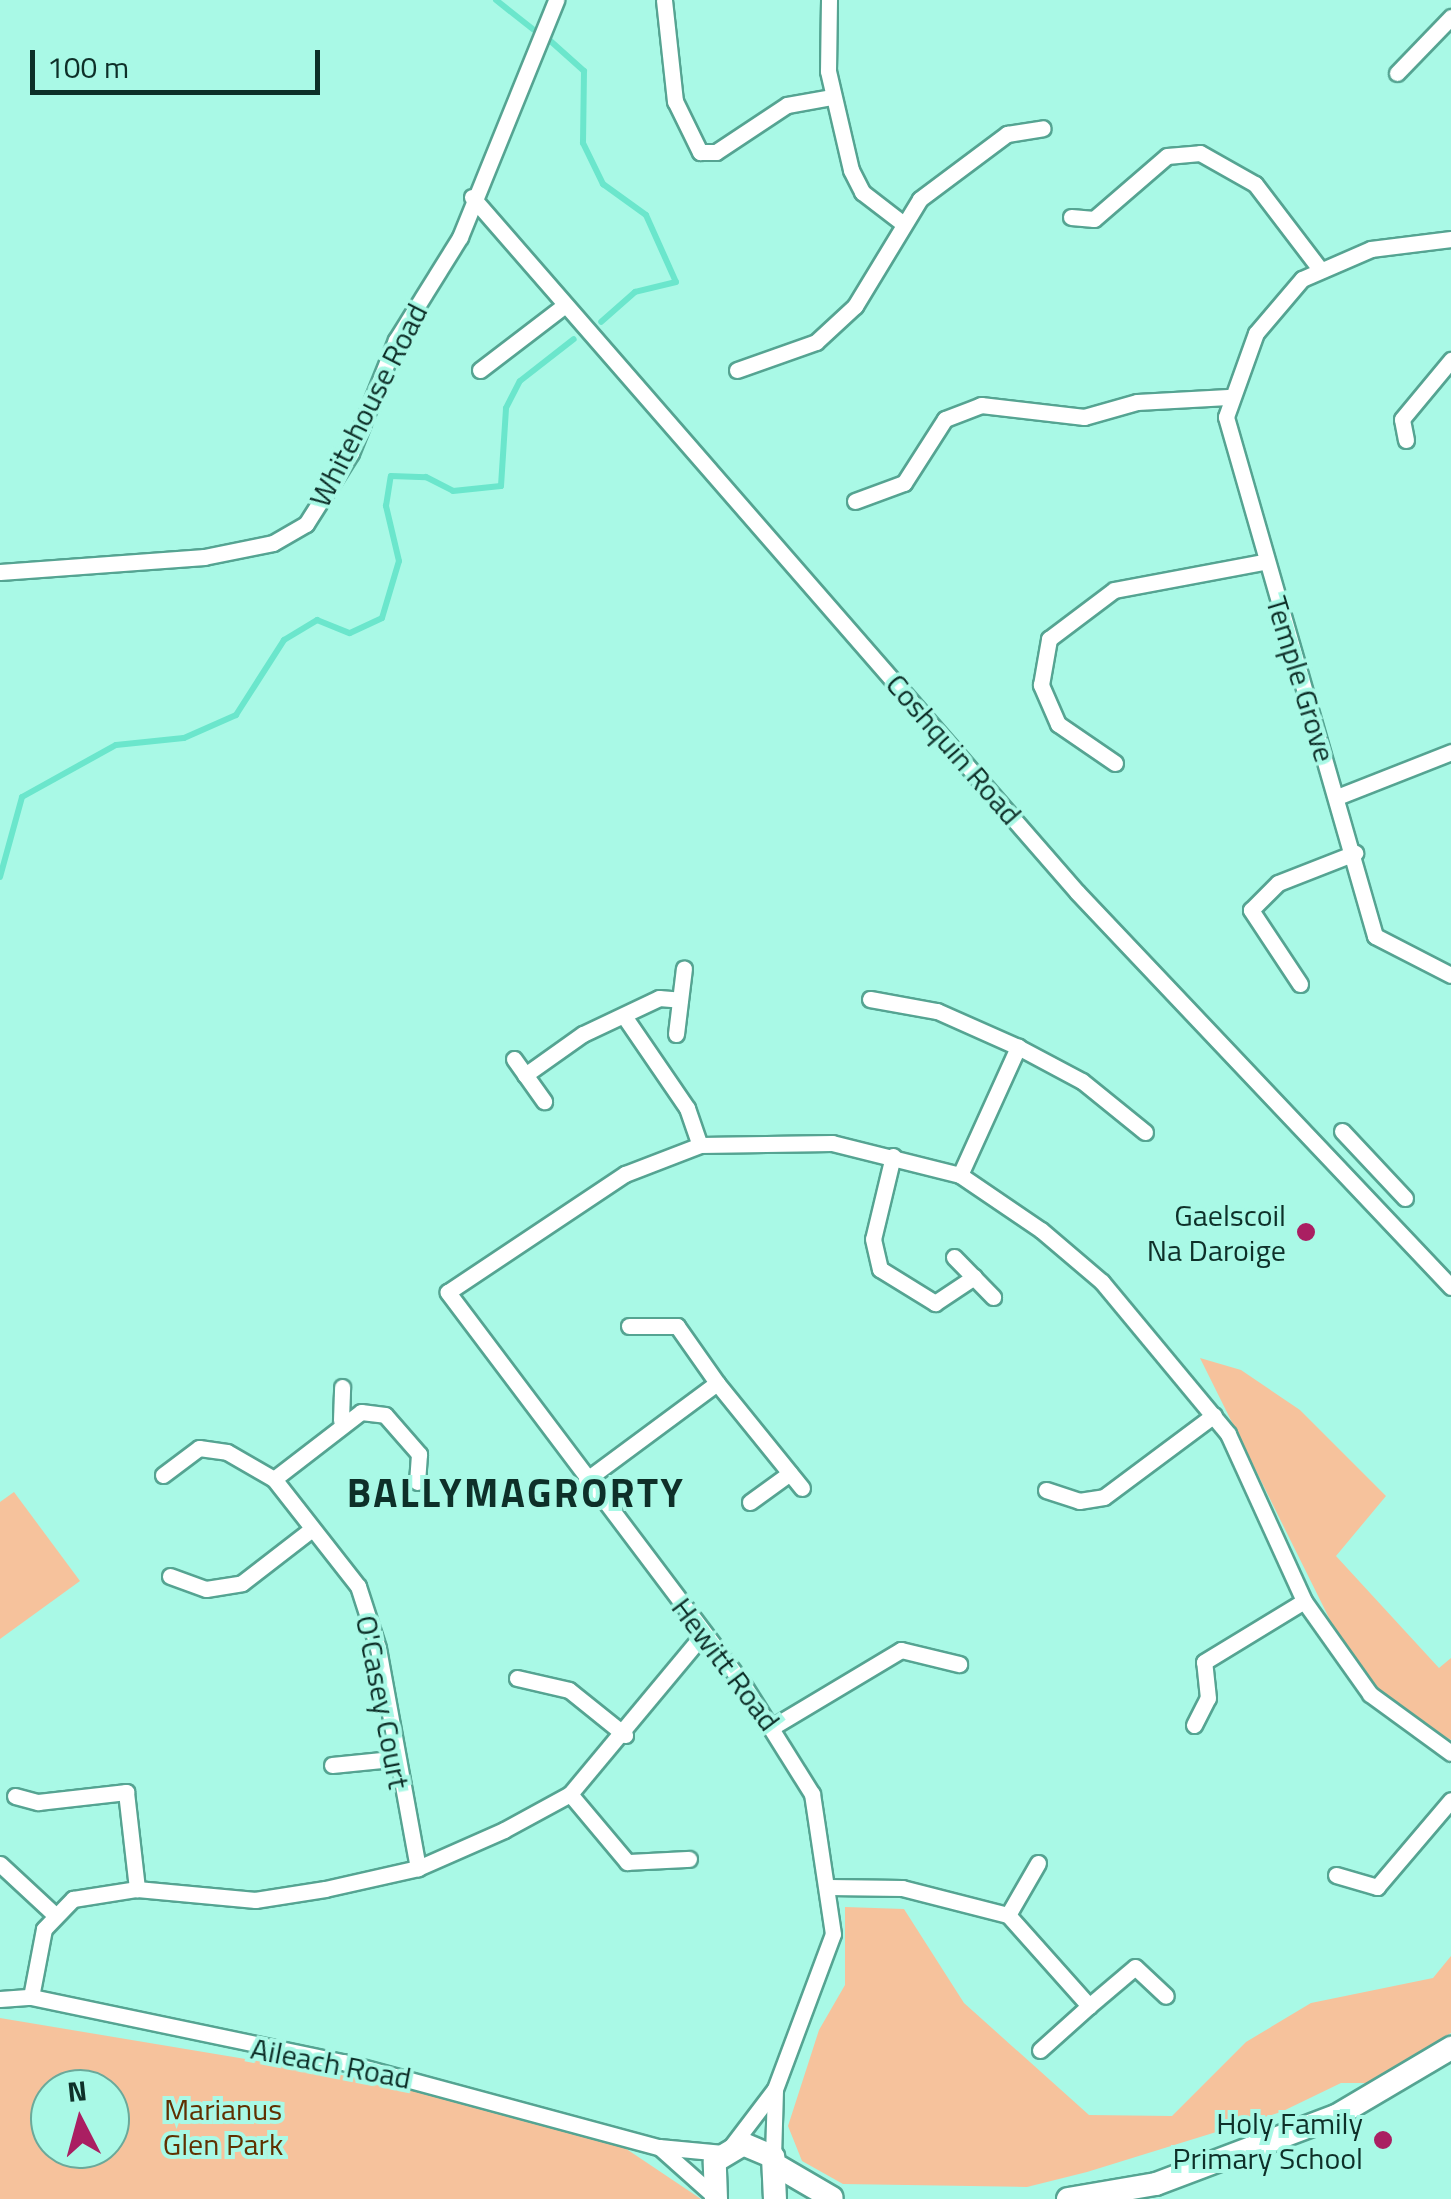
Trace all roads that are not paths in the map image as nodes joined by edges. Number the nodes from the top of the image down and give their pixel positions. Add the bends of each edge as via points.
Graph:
1 (556, 0) edge
2 (664, 0) edge
3 (830, 0) edge
4 (1451, 17) edge
5 (1397, 72) dead end
6 (832, 97) junction
7 (1043, 128) dead end
8 (472, 197) junction
9 (1071, 216) dead end
10 (901, 222) junction
11 (1451, 239) edge
12 (1319, 268) junction
13 (566, 305) junction
14 (1451, 360) edge
15 (480, 370) dead end
16 (738, 370) dead end
17 (1228, 396) junction
18 (1406, 440) dead end
19 (855, 501) dead end
20 (1264, 562) junction
21 (0, 572) edge
22 (1451, 752) edge
23 (1114, 763) dead end
24 (1337, 797) junction
25 (1355, 854) junction
26 (684, 968) dead end
27 (1451, 975) edge
28 (1300, 984) dead end
29 (870, 998) dead end
30 (680, 1000) junction
31 (624, 1016) junction
32 (676, 1034) dead end
33 (1018, 1047) junction
34 (514, 1059) dead end
35 (525, 1075) junction
36 (544, 1100) dead end
37 (1342, 1130) dead end
38 (1145, 1132) dead end
39 (700, 1145) junction
40 (894, 1156) junction
41 (1379, 1171) junction
42 (960, 1174) junction
43 (1362, 1190) junction
44 (1405, 1198) dead end
45 (954, 1257) dead end
46 (974, 1277) junction
47 (1451, 1287) edge
48 (993, 1297) dead end
49 (630, 1326) dead end
50 (717, 1383) junction
51 (342, 1387) dead end
52 (1214, 1414) junction
53 (341, 1420) junction
54 (790, 1473) junction
55 (163, 1474) dead end
56 (274, 1480) junction
57 (586, 1480) junction
58 (417, 1482) dead end
59 (802, 1488) dead end
60 (1046, 1490) dead end
61 (750, 1502) dead end
62 (308, 1532) junction
63 (170, 1576) dead end
64 (1304, 1601) junction
65 (704, 1633) junction
66 (959, 1664) dead end
67 (517, 1678) dead end
68 (1194, 1725) dead end
69 (774, 1726) junction
70 (625, 1735) junction
71 (1451, 1753) edge
72 (392, 1759) junction
73 (332, 1765) dead end
74 (570, 1794) junction
75 (15, 1796) dead end
76 (1451, 1800) edge
77 (688, 1859) dead end
78 (1038, 1863) dead end
79 (0, 1864) edge
80 (418, 1868) junction
81 (1336, 1875) dead end
82 (829, 1887) junction
83 (137, 1889) junction
84 (54, 1913) junction
85 (1008, 1915) junction
86 (1166, 1996) dead end
87 (31, 1997) junction
88 (0, 1999) edge
89 (1090, 2006) junction
90 (1451, 2048) edge
91 (1040, 2050) dead end
92 (775, 2088) junction
93 (659, 2147) junction
94 (727, 2150) junction
95 (776, 2162) junction
96 (715, 2197) edge
97 (775, 2199) edge
98 (789, 2199) edge
99 (836, 2199) edge
100 (1068, 2199) edge

1 - 8 street, Whitehouse Road
2 - 6 street via 674,100 700,152 716,152 787,104
3 - 6 street
4 - 5 street
6 - 10 street via 862,192
7 - 10 street via 1007,134
8 - 13 street, Coshquin Road
8 - 21 street, Whitehouse Road via 460,237 396,340 351,453 306,524 273,543 204,556
9 - 12 street via 1094,218 1166,156 1200,153 1256,184
10 - 16 street via 854,306 816,342
11 - 12 street
12 - 17 street via 1271,310
13 - 15 street
13 - 43 street, Coshquin Road via 1077,892
14 - 18 street via 1402,419
17 - 19 street via 1138,402 1084,418 982,404 945,419 904,483
17 - 20 street, Temple Grove via 1237,471
20 - 23 street, Temple Grove via 1114,590 1049,639 1040,686 1058,724
20 - 24 street, Temple Grove
22 - 24 street, Temple Grove
24 - 25 street, Temple Grove
25 - 27 street, Temple Grove via 1375,936
25 - 28 street via 1278,883 1252,910
26 - 30 street
29 - 33 street via 937,1011
30 - 31 street via 659,998
30 - 32 street
31 - 35 street
31 - 39 street via 688,1108
33 - 38 street via 1082,1081
33 - 42 street
34 - 35 street
35 - 36 street
37 - 41 street
39 - 40 street via 832,1143
39 - 57 street, Hewitt Road via 626,1174 448,1292
40 - 42 street
40 - 46 street via 873,1239 880,1269 936,1303
41 - 43 street
41 - 44 street
42 - 52 street via 1102,1282
43 - 47 street, Coshquin Road
45 - 46 street
46 - 48 street
49 - 50 street via 677,1326
50 - 54 street
50 - 57 street
51 - 53 street
52 - 60 street via 1104,1497 1080,1501
52 - 64 street via 1253,1474
53 - 56 street
53 - 58 street via 385,1415 419,1454
54 - 59 street
54 - 61 street
55 - 56 street via 198,1448
56 - 62 street, O'Casey Court
57 - 65 street, Hewitt Road
62 - 63 street via 242,1583 206,1589
62 - 72 street, O'Casey Court via 358,1586 378,1648
64 - 68 street via 1204,1662 1208,1698
64 - 71 street via 1370,1694
65 - 69 street, Hewitt Road
65 - 70 street
66 - 69 street via 901,1650
67 - 70 street via 569,1690
69 - 82 street, Hewitt Road via 812,1794
70 - 74 street
72 - 73 street
72 - 80 street, O'Casey Court
74 - 77 street via 627,1862
74 - 80 street
75 - 83 street via 38,1802 126,1792
76 - 81 street via 1377,1887
78 - 85 street
79 - 84 street
80 - 83 street via 255,1900
82 - 85 street via 902,1888
82 - 92 street, Hewitt Road via 833,1934
83 - 84 street via 86,1895
84 - 87 street
85 - 89 street
86 - 89 street via 1135,1967
87 - 88 street, Aileach Road
87 - 93 street, Aileach Road via 343,2062
89 - 91 street
90 - 100 street via 1336,2116 1156,2184
92 - 94 street, Hewitt Road
92 - 95 street, Hewitt Road
93 - 94 street, Aileach Road
93 - 96 street, Aileach Road
94 - 95 street via 752,2145
94 - 96 street via 711,2172
95 - 97 street
95 - 99 street
98 - 99 street

